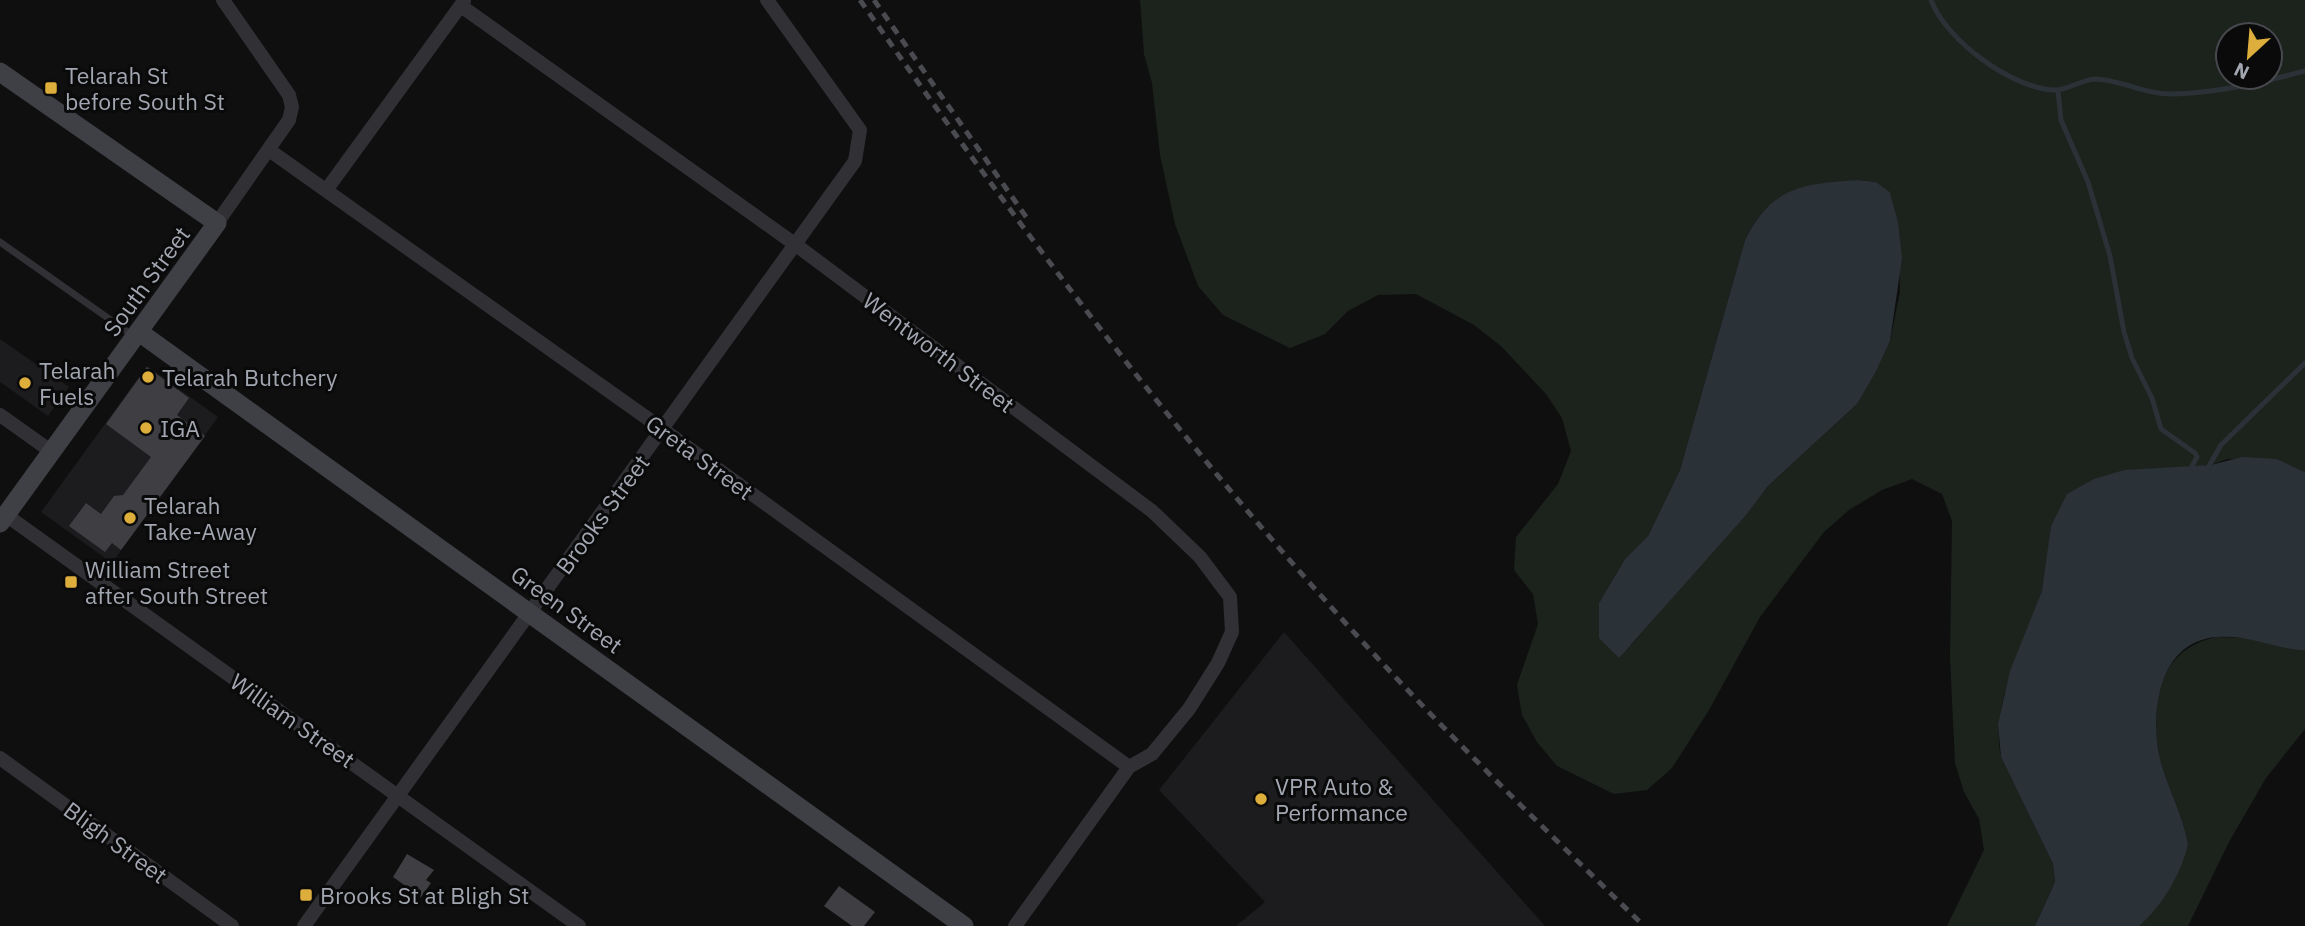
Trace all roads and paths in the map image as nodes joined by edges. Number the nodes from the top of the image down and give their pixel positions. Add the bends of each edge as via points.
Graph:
1 (223, 0) edge
2 (767, 0) edge
3 (463, 3) edge
4 (0, 72) edge
5 (269, 150) junction
6 (327, 189) junction
7 (217, 223) junction
8 (0, 242) edge
9 (796, 245) junction
10 (137, 335) junction
11 (0, 415) edge
12 (663, 429) junction
13 (52, 452) junction
14 (3, 519) edge
15 (531, 613) junction
16 (0, 758) edge
17 (1129, 766) junction
18 (399, 796) junction
19 (232, 926) edge
20 (304, 926) edge
21 (579, 926) edge
22 (964, 926) edge
23 (1015, 926) edge

1 - 5 street, South Street via 289,95 289,120
2 - 9 street, Brooks Street via 860,130 855,161
3 - 6 street
3 - 9 street, Wentworth Street
4 - 7 street
5 - 6 street, Greta Street
5 - 7 street, South Street
6 - 12 street, Greta Street
7 - 10 street, South Street
8 - 10 lane
9 - 12 street, Brooks Street
9 - 17 street, Wentworth Street via 1152,511 1200,557 1230,597 1232,632 1219,663 1152,754
10 - 13 street, South Street
10 - 15 street, Green Street
11 - 13 street
12 - 15 street, Brooks Street
12 - 17 street, Greta Street
13 - 14 street, South Street
14 - 18 street, William Street
15 - 18 street, Brooks Street
15 - 22 street, Green Street
16 - 19 street, Bligh Street
17 - 23 street
18 - 20 street, Brooks Street
18 - 21 street, William Street

